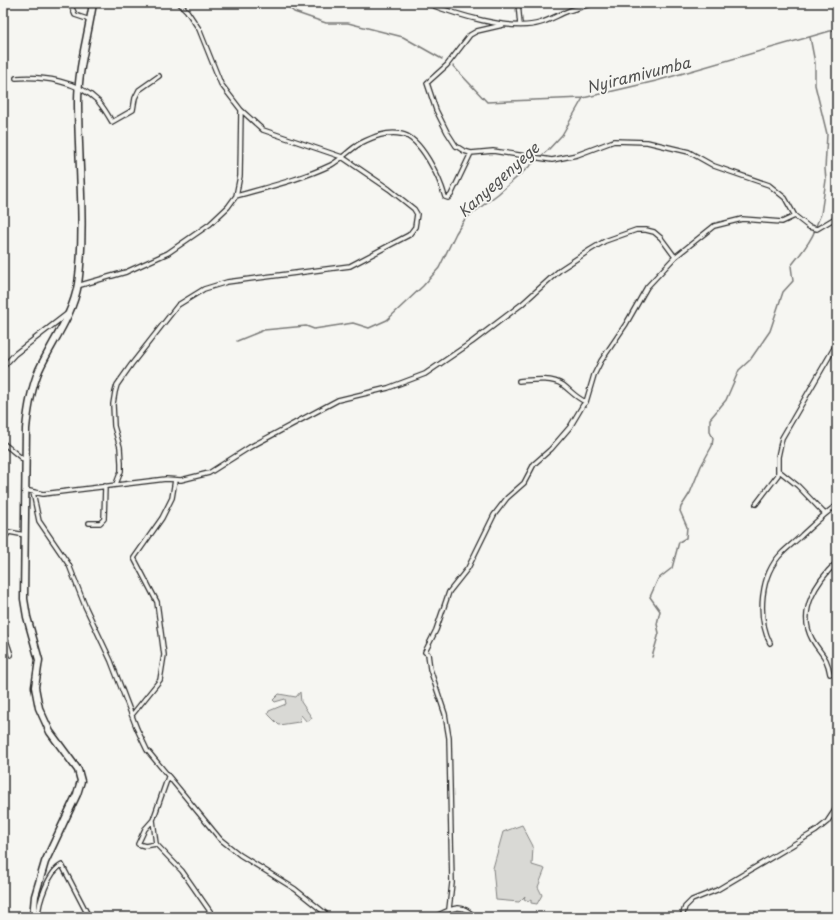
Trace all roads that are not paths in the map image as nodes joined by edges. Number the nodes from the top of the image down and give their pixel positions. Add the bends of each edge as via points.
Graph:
1 (70, 3) edge
2 (93, 3) edge
3 (179, 3) edge
4 (426, 3) edge
5 (518, 3) edge
6 (594, 3) edge
7 (90, 20) junction
8 (503, 25) junction
9 (520, 25) junction
10 (159, 76) dead end
11 (16, 78) dead end
12 (79, 89) junction
13 (240, 110) junction
14 (470, 153) junction
15 (342, 157) junction
16 (236, 196) junction
17 (795, 216) junction
18 (837, 217) edge
19 (675, 257) junction
20 (77, 286) junction
21 (70, 312) junction
22 (837, 343) edge
23 (3, 367) edge
24 (519, 382) dead end
25 (586, 402) junction
26 (3, 443) edge
27 (25, 461) junction
28 (778, 470) junction
29 (175, 480) junction
30 (116, 484) junction
31 (105, 486) junction
32 (25, 490) junction
33 (33, 492) junction
34 (756, 504) dead end
35 (837, 505) edge
36 (824, 513) junction
37 (89, 523) dead end
38 (26, 536) junction
39 (3, 540) edge
40 (837, 562) edge
41 (3, 632) edge
42 (770, 643) dead end
43 (11, 655) dead end
44 (830, 674) dead end
45 (132, 715) junction
46 (168, 777) junction
47 (837, 807) edge
48 (153, 820) junction
49 (156, 844) junction
50 (449, 909) junction
51 (33, 917) edge
52 (38, 917) edge
53 (89, 917) edge
54 (214, 917) edge
55 (330, 917) edge
56 (434, 917) edge
57 (474, 917) edge
58 (682, 917) edge

1 - 7 street via 75,15
2 - 7 highway
3 - 13 street via 188,11 199,28 221,84
4 - 8 street
5 - 9 street
6 - 9 street via 539,23
7 - 12 highway
8 - 9 street
8 - 14 street via 470,35 447,65 427,83 436,110 452,141
10 - 12 street via 139,90 133,110 112,122 97,100
11 - 12 street via 51,79
12 - 20 highway via 80,243
13 - 15 street via 263,130
13 - 16 street via 240,176
14 - 15 street via 448,198 445,197 431,164 416,144 402,134 380,135
14 - 17 street via 493,151 552,160 577,155 614,141 647,142 689,152 714,166 769,185 785,198
15 - 16 street via 319,170
15 - 30 street via 414,209 417,217 414,229 405,238 350,266 227,282 204,289 178,305 117,385 113,404 114,426 121,462
16 - 20 street via 210,224 168,253 126,272
17 - 18 street via 817,229
17 - 19 street via 782,222 742,219 714,226
19 - 25 street via 642,293 626,324 601,361
19 - 29 street via 661,238 646,230 636,230 606,241 561,269 522,304 425,374 388,388 338,400 250,447 209,473
20 - 21 highway
21 - 23 street via 15,354
21 - 27 highway via 31,392
22 - 28 street via 782,438
24 - 25 street via 557,382 576,398
25 - 50 street via 564,435 534,464 524,483 506,498 494,515 468,568 449,592 426,652 449,738 452,865
26 - 27 street
27 - 32 highway
28 - 34 street via 778,474
28 - 36 street
29 - 30 street
29 - 45 street via 172,498 165,514 134,558 158,602 164,655 160,680
30 - 31 street
31 - 33 street via 48,494
31 - 37 street via 104,519 100,523
32 - 33 street
32 - 38 highway
33 - 45 street via 39,521 69,565
35 - 36 street
36 - 42 street via 781,553 771,570 762,604 763,624
38 - 39 street via 9,532
38 - 51 highway via 24,599 39,660 36,698 43,719 78,770 81,782 45,862 35,896
40 - 44 street via 816,584 811,595 808,616 811,638 828,660
41 - 43 street
45 - 46 street via 147,750
46 - 48 street
46 - 55 street via 220,839 240,855 295,888
47 - 58 street via 827,822 816,831 717,890 692,900
48 - 49 street
48 - 49 street via 145,829 138,844
49 - 54 street via 182,871
50 - 56 street
50 - 57 street via 464,909
52 - 53 street via 42,897 52,873 62,865

